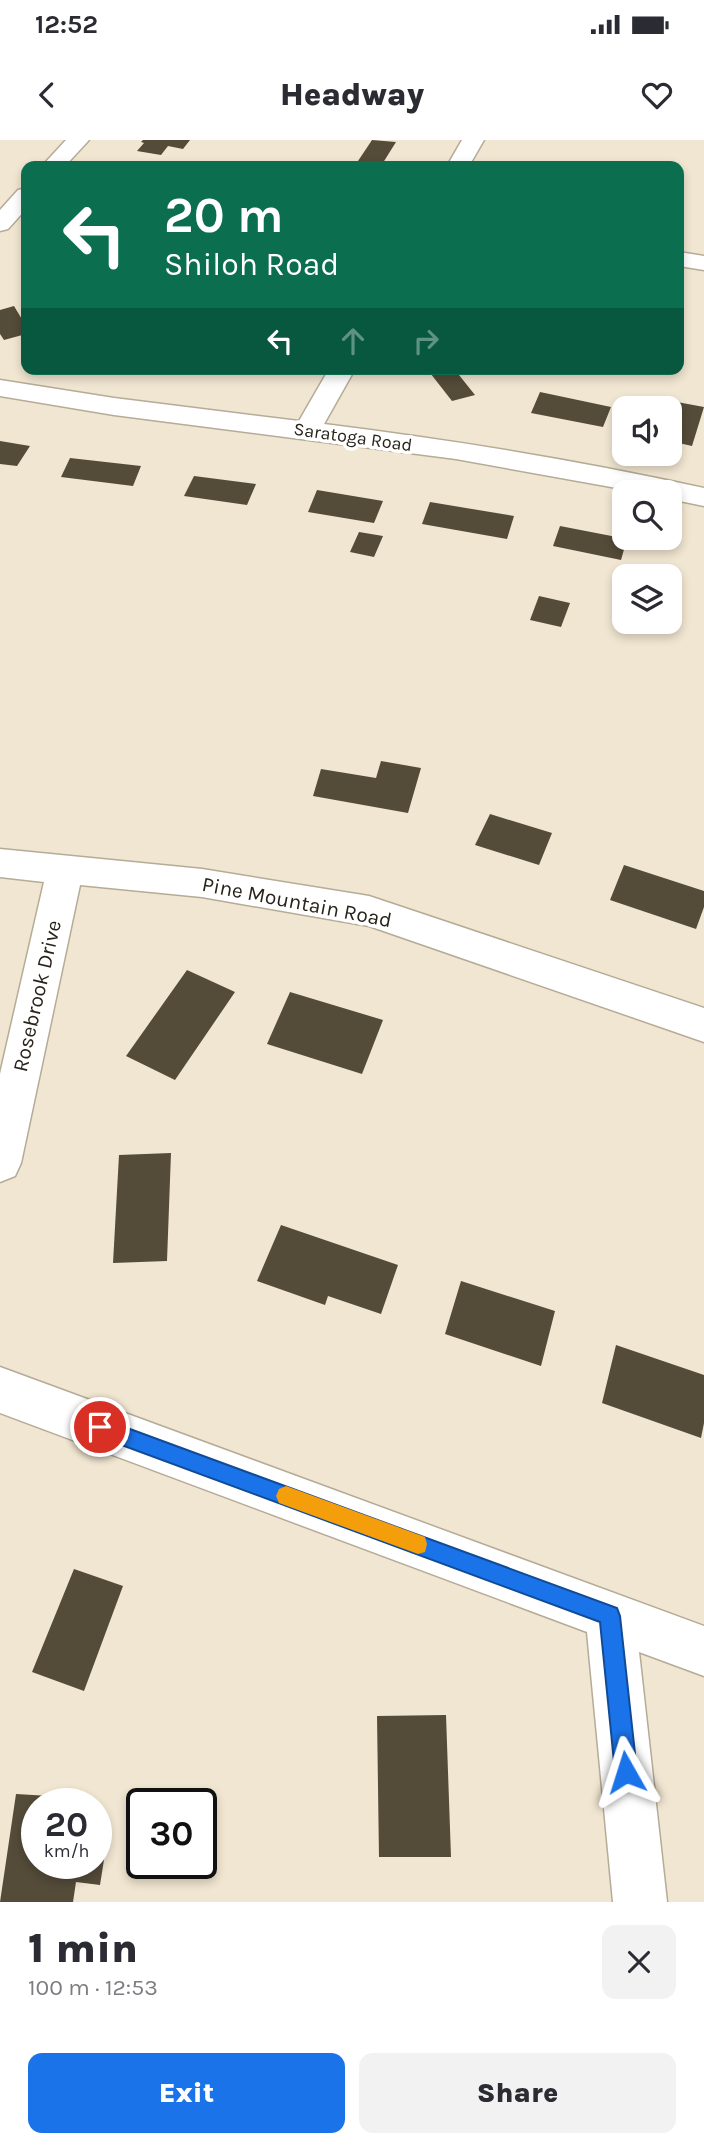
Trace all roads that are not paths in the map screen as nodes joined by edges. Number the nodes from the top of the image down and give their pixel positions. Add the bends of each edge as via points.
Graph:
1 (78, 140) edge
2 (473, 140) edge
3 (58, 161) edge
4 (461, 161) edge
5 (21, 201) edge
6 (0, 224) edge
7 (684, 259) edge
8 (704, 263) edge
9 (339, 375) edge
10 (0, 388) edge
11 (307, 430) junction
12 (704, 497) edge
13 (0, 863) edge
14 (65, 870) junction
15 (704, 1025) edge
16 (0, 1163) edge
17 (0, 1390) edge
18 (610, 1616) junction
19 (704, 1651) edge
20 (640, 1902) edge

1 - 3 street
2 - 4 street
5 - 6 street
7 - 8 street
9 - 11 street
10 - 11 street, Saratoga Road via 103,407
11 - 12 street, Saratoga Road via 626,479
13 - 14 street, Pine Mountain Road
14 - 15 street, Pine Mountain Road via 202,883 369,911
14 - 16 street, Rosebrook Drive
17 - 18 street
18 - 19 street
18 - 20 street

